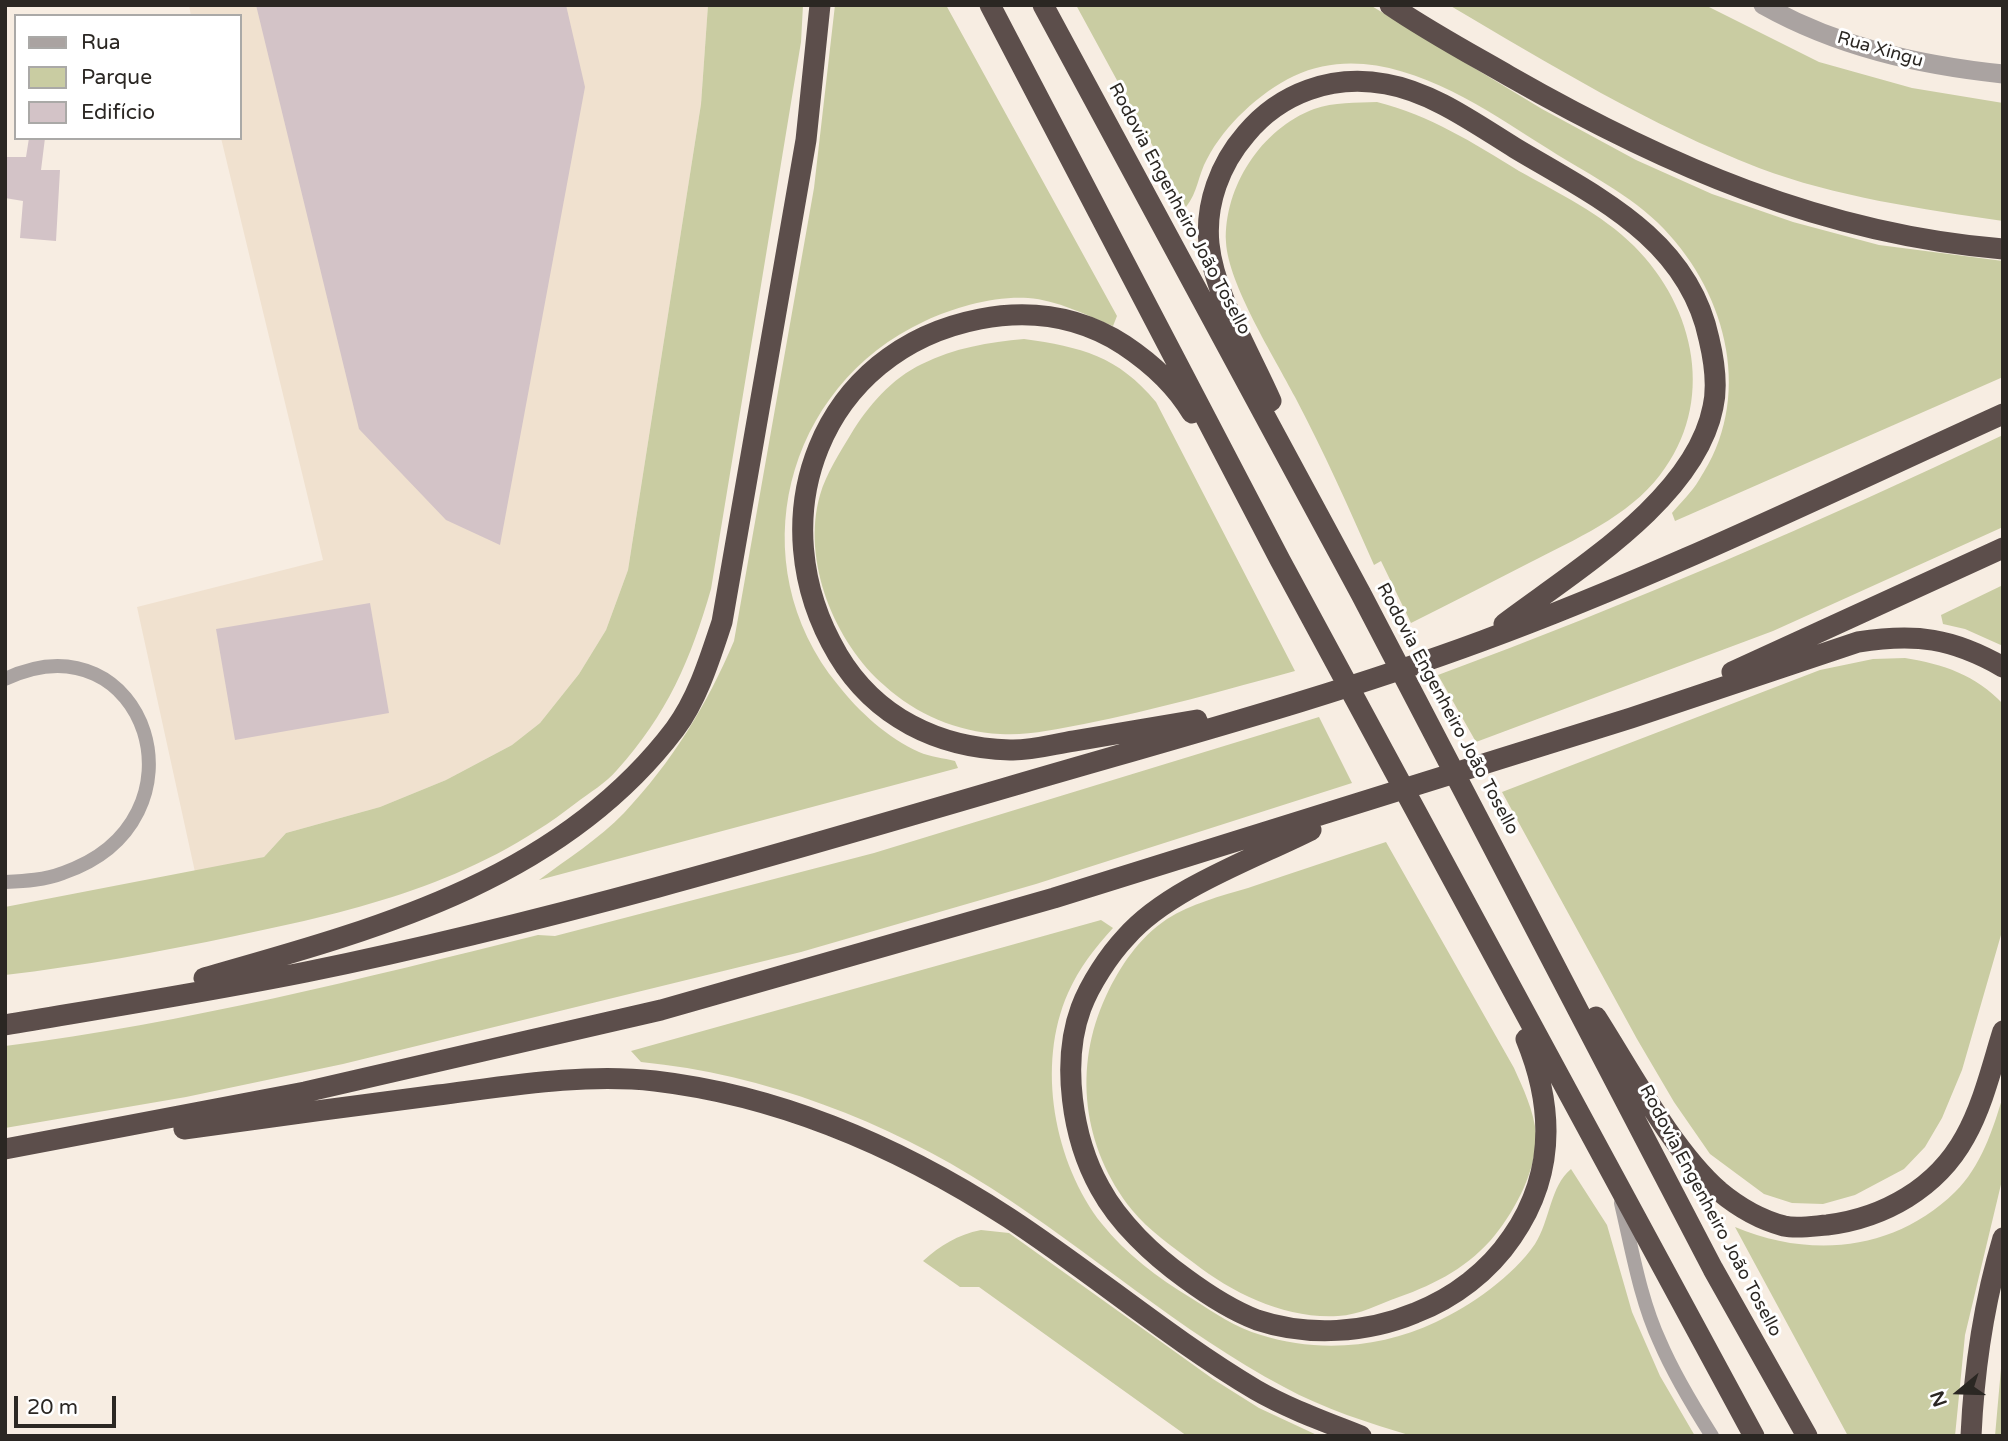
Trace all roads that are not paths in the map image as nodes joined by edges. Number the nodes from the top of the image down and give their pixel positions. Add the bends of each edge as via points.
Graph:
1 (820, 5) edge
2 (990, 5) edge
3 (1043, 5) edge
4 (1390, 5) edge
5 (1763, 5) edge
6 (1788, 13) edge
7 (2003, 74) edge
8 (2003, 249) edge
9 (2003, 414) edge
10 (2003, 548) edge
11 (1339, 553) junction
12 (1280, 560) junction
13 (1482, 641) junction
14 (2003, 667) edge
15 (5, 679) edge
16 (1292, 704) junction
17 (1631, 718) junction
18 (1366, 803) junction
19 (5, 882) edge
20 (1529, 915) junction
21 (1483, 933) junction
22 (89, 1010) junction
23 (5, 1025) edge
24 (2003, 1031) edge
25 (5, 1151) edge
26 (1616, 1181) junction
27 (2003, 1238) edge
28 (1362, 1436) edge
29 (1712, 1436) edge
30 (1754, 1436) edge
31 (1807, 1436) edge
32 (1971, 1436) edge

1 - 22 highway via 806,140 722,622 701,681 677,727 603,804 559,840 507,871 428,908 341,939
2 - 12 highway
3 - 11 highway, Rodovia Engenheiro João Tosello
4 - 8 highway via 1559,105 1756,197 1896,235
5 - 6 street, Rua Xingu
6 - 7 street, Rua Xingu via 1871,52 1939,67
9 - 13 highway via 1718,543
10 - 17 highway
11 - 13 highway via 1219,285 1209,245 1210,207 1236,145 1260,117 1286,97 1319,86 1387,84 1467,119 1625,214 1657,241 1683,275 1704,317 1714,363 1713,407 1699,445 1676,482 1642,519
11 - 20 highway, Rodovia Engenheiro João Tosello
12 - 16 highway via 1185,402 1147,360 1107,334 1057,315 1009,313 958,323 910,342 870,371 841,405 817,448 804,493 801,539 808,587 825,633 849,673 879,706 916,729 960,743 1011,750
12 - 21 highway
13 - 16 highway
14 - 17 highway via 1970,649 1931,638 1892,637 1858,642
15 - 19 lane via 29,668 62,666 94,674 122,693 141,721 151,753 149,787 135,818 114,840 92,859 63,873
16 - 22 highway via 866,829 486,930 306,972
17 - 18 highway
18 - 21 highway via 1161,904 1125,937 1081,1008 1073,1051 1073,1101 1081,1143 1100,1188 1161,1261 1214,1300 1258,1320 1304,1329 1349,1330 1392,1322 1433,1306 1470,1282 1502,1252 1525,1219 1540,1185 1547,1108 1538,1066
18 - 25 highway via 661,1010 305,1092
20 - 24 highway via 1688,1155 1718,1190 1754,1214 1787,1227 1851,1222 1885,1210 1916,1193 1944,1168 1966,1136
20 - 31 highway, Rodovia Engenheiro João Tosello via 1713,1269
21 - 26 highway
22 - 23 highway
25 - 28 highway via 574,1080 652,1081 720,1091 808,1116 947,1179 1258,1391
26 - 29 lane via 1658,1340
26 - 30 highway
27 - 32 highway via 1973,1385

